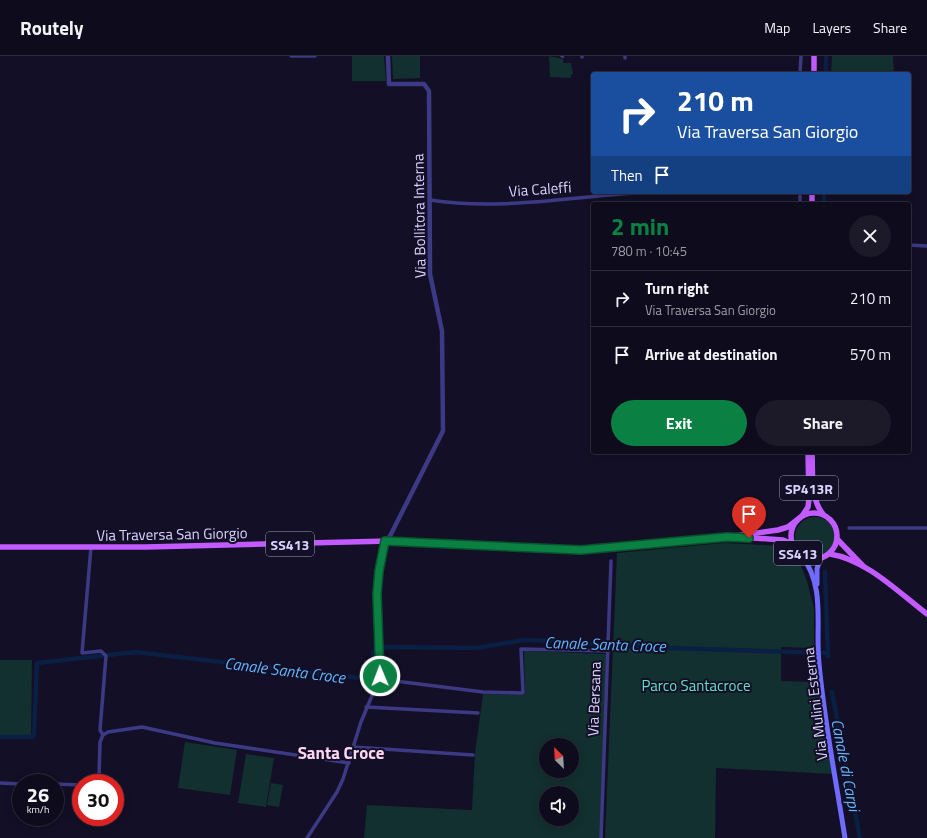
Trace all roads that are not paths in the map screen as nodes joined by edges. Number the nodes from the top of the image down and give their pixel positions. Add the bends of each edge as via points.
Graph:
1 (291, 56) edge
2 (314, 56) edge
3 (388, 56) edge
4 (801, 56) edge
5 (814, 56) edge
6 (800, 72) edge
7 (814, 72) edge
8 (622, 194) edge
9 (430, 200) junction
10 (911, 245) edge
11 (927, 246) edge
12 (808, 454) edge
13 (812, 454) edge
14 (825, 516) junction
15 (797, 521) junction
16 (850, 528) dead end
17 (927, 528) edge
18 (727, 537) junction
19 (838, 540) junction
20 (385, 541) junction
21 (0, 547) edge
22 (91, 547) junction
23 (795, 549) junction
24 (830, 554) junction
25 (802, 556) junction
26 (820, 559) junction
27 (611, 561) dead end
28 (864, 567) junction
29 (817, 591) junction
30 (927, 614) edge
31 (608, 650) junction
32 (379, 679) junction
33 (366, 706) junction
34 (478, 713) dead end
35 (103, 735) junction
36 (354, 747) junction
37 (473, 755) dead end
38 (349, 763) junction
39 (99, 774) edge
40 (0, 783) edge
41 (12, 784) edge
42 (307, 838) edge
43 (601, 838) edge
44 (845, 838) edge

1 - 2 street
3 - 9 street, Via Bollitora Interna via 389,84 424,84 429,90
4 - 6 street
5 - 7 main road
8 - 9 street, Via Caleffi via 493,204 456,204
9 - 20 street, Via Bollitora Interna via 430,274 442,330 442,431 390,536
10 - 11 street
12 - 15 main road, SP413R via 809,499 806,511
13 - 14 main road, SP413R via 816,496
14 - 15 main road, SS413 via 807,514
14 - 19 main road, SS413 via 835,526
15 - 18 main road, Via Traversa San Giorgio / SS413 via 778,530
15 - 23 main road, SS413 via 792,532
16 - 17 street
18 - 20 main road, Via Traversa San Giorgio / SS413 via 581,550
18 - 23 main road, Via Traversa San Giorgio / SS413 via 783,540
19 - 24 main road, SS413
19 - 28 main road, SS413
20 - 22 main road, Via Traversa San Giorgio / SS413
20 - 32 street via 377,589
21 - 22 main road, Via Traversa San Giorgio / SS413
22 - 35 street via 82,653 105,653 100,730
23 - 25 main road, SS413
24 - 26 main road, SS413
24 - 28 main road, SS413
25 - 26 main road, SS413
25 - 29 main road, Via Mulini Esterna via 808,564
26 - 29 main road, Via Mulini Esterna via 817,569
27 - 31 street, Via Bersana
28 - 30 main road, SS413
29 - 44 main road, Via Mulini Esterna via 818,661
31 - 32 street via 521,649 523,692 483,692
31 - 43 street, Via Bersana
32 - 33 street
33 - 34 street
33 - 36 street
35 - 38 street via 108,732 146,727 215,743
35 - 39 street via 100,742
36 - 37 street
36 - 38 street
38 - 42 street via 337,792
40 - 41 street

